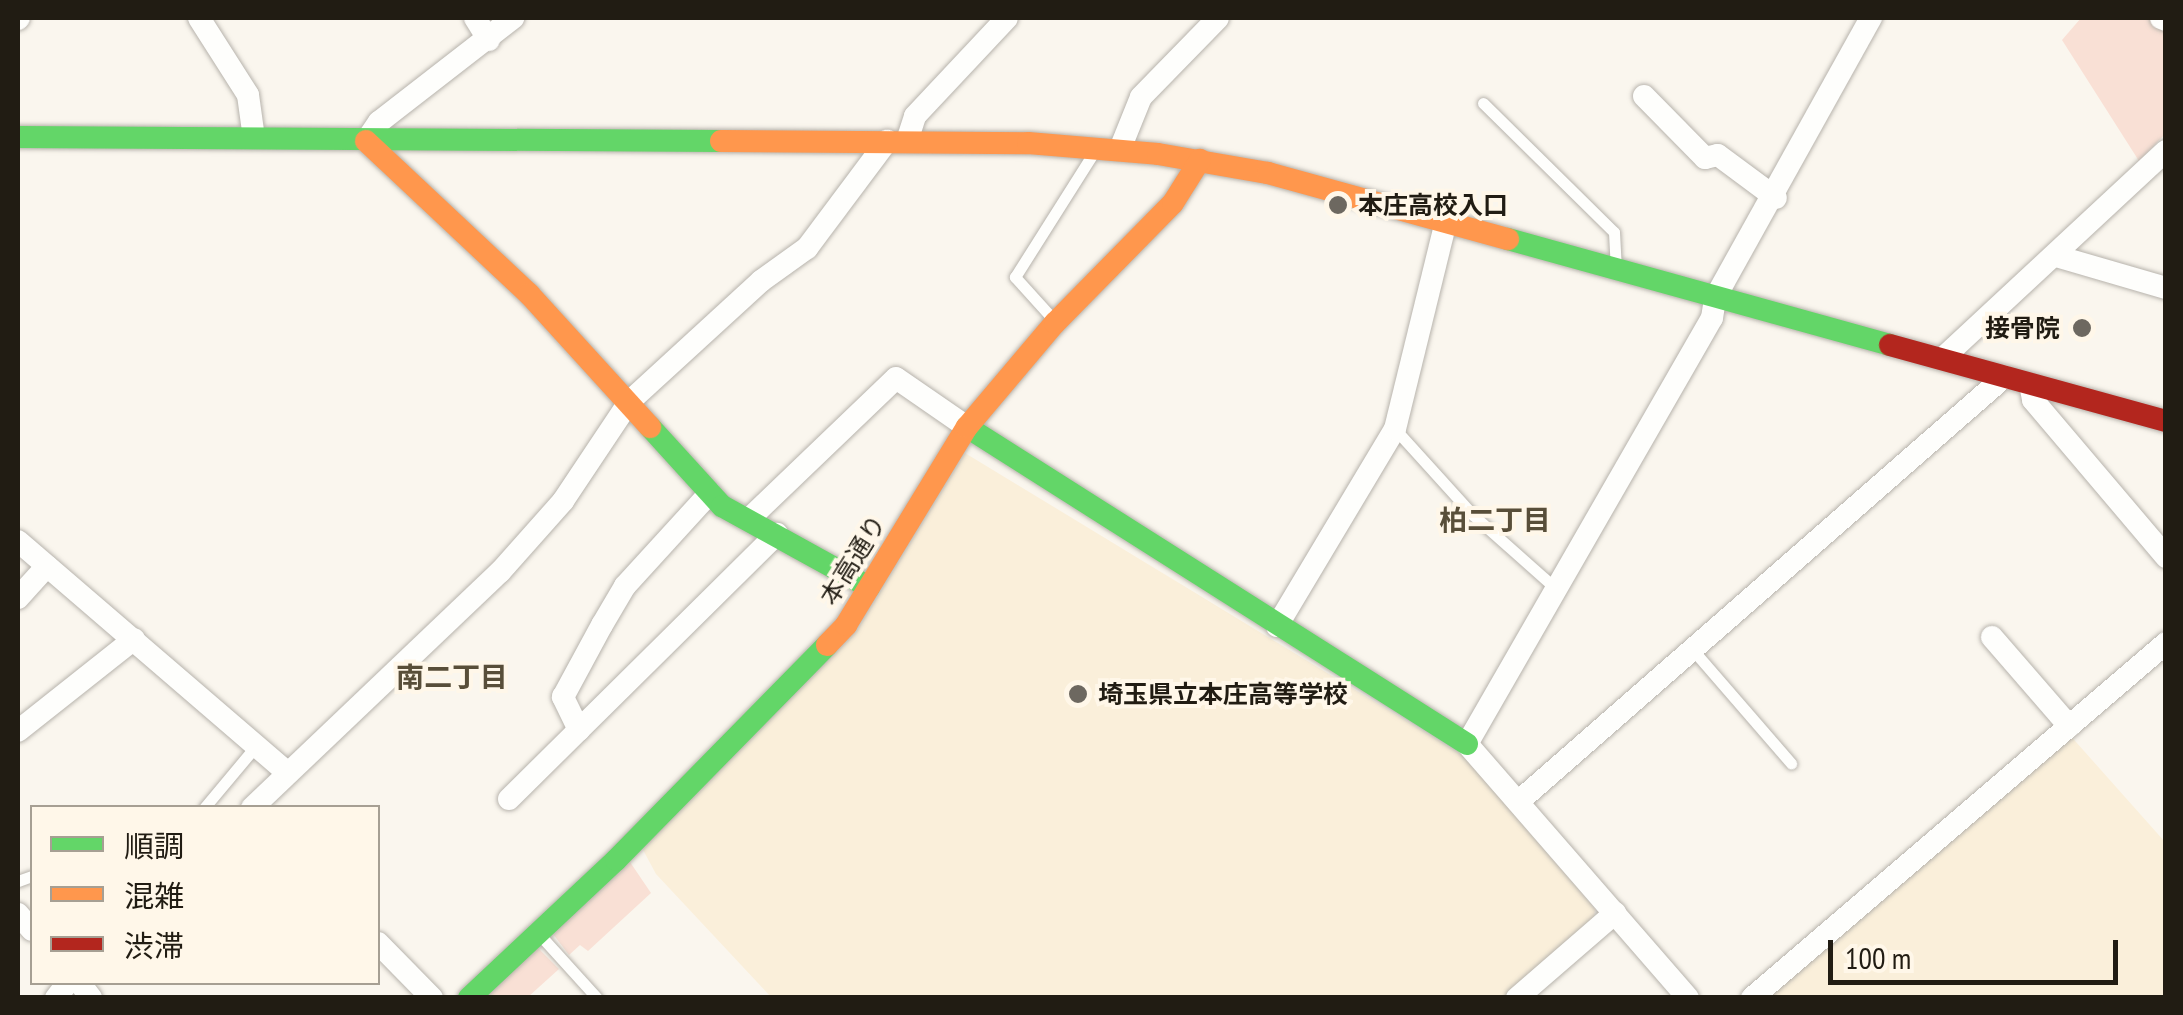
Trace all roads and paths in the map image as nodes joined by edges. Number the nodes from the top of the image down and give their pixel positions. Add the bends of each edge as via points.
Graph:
1 (199, 18) edge
2 (475, 18) edge
3 (512, 18) edge
4 (1007, 18) edge
5 (1871, 18) edge
6 (1214, 19) edge
7 (489, 40) junction
8 (1644, 96) dead end
9 (1483, 103) dead end
10 (18, 137) edge
11 (254, 138) junction
12 (366, 140) junction
13 (898, 141) junction
14 (1108, 148) junction
15 (2166, 152) edge
16 (1200, 160) junction
17 (1776, 198) junction
18 (1446, 222) junction
19 (2056, 256) junction
20 (1616, 271) junction
21 (2166, 288) edge
22 (1715, 298) junction
23 (1056, 323) junction
24 (1943, 358) junction
25 (2004, 377) junction
26 (2030, 384) junction
27 (629, 402) junction
28 (2166, 422) edge
29 (967, 427) junction
30 (1395, 429) junction
31 (710, 493) junction
32 (750, 518) junction
33 (777, 534) junction
34 (18, 541) edge
35 (2166, 557) edge
36 (47, 566) junction
37 (869, 587) junction
38 (1554, 587) junction
39 (18, 598) edge
40 (1276, 626) junction
41 (1992, 637) dead end
42 (134, 640) junction
43 (2166, 644) edge
44 (1693, 650) junction
45 (2069, 726) junction
46 (18, 730) edge
47 (579, 730) junction
48 (1468, 744) junction
49 (256, 747) junction
50 (1790, 764) dead end
51 (288, 774) junction
52 (508, 799) dead end
53 (1518, 802) junction
54 (207, 805) edge
55 (255, 805) edge
56 (1615, 913) junction
57 (538, 934) junction
58 (380, 944) edge
59 (432, 998) edge
60 (469, 998) edge
61 (597, 998) edge
62 (1516, 998) edge
63 (1688, 998) edge
64 (1752, 998) edge

1 - 11 street via 248,95
2 - 7 street
3 - 7 street
4 - 13 street
5 - 17 street
6 - 14 street via 1141,97
7 - 12 street via 379,122
8 - 17 street via 1705,158 1718,155
9 - 20 lane via 1614,232
10 - 11 street
11 - 12 street
12 - 13 street
12 - 27 street via 376,158 529,294
13 - 14 street
13 - 27 street via 806,248
14 - 16 street
14 - 23 lane via 1015,277
15 - 19 street
16 - 18 street
16 - 23 street, 本高通り via 1172,203
17 - 22 street
18 - 20 street
18 - 30 street
19 - 21 street
19 - 24 street
20 - 22 street
22 - 24 street
22 - 38 street via 1712,318
23 - 29 street, 本高通り
24 - 25 street
25 - 26 street
25 - 44 street
26 - 28 street
26 - 35 street via 2032,400
27 - 31 street
27 - 51 street via 563,501 500,572
29 - 32 street via 896,378
29 - 37 street, 本高通り
29 - 40 street
30 - 38 lane via 1473,515
30 - 40 street
31 - 32 street
31 - 47 street via 625,586 602,625 563,697
32 - 33 street
33 - 37 street
33 - 47 street
34 - 36 street
36 - 39 street
36 - 42 street
37 - 57 street, 本高通り via 846,625
38 - 48 street
40 - 48 street
41 - 45 street
42 - 46 street
42 - 49 street
43 - 45 street
44 - 50 lane
44 - 53 street
45 - 64 street
47 - 52 street
48 - 53 street
49 - 51 street
49 - 54 lane
51 - 55 street
53 - 56 street
56 - 62 street
56 - 63 street
57 - 60 street, 本高通り
57 - 61 lane
58 - 59 street

